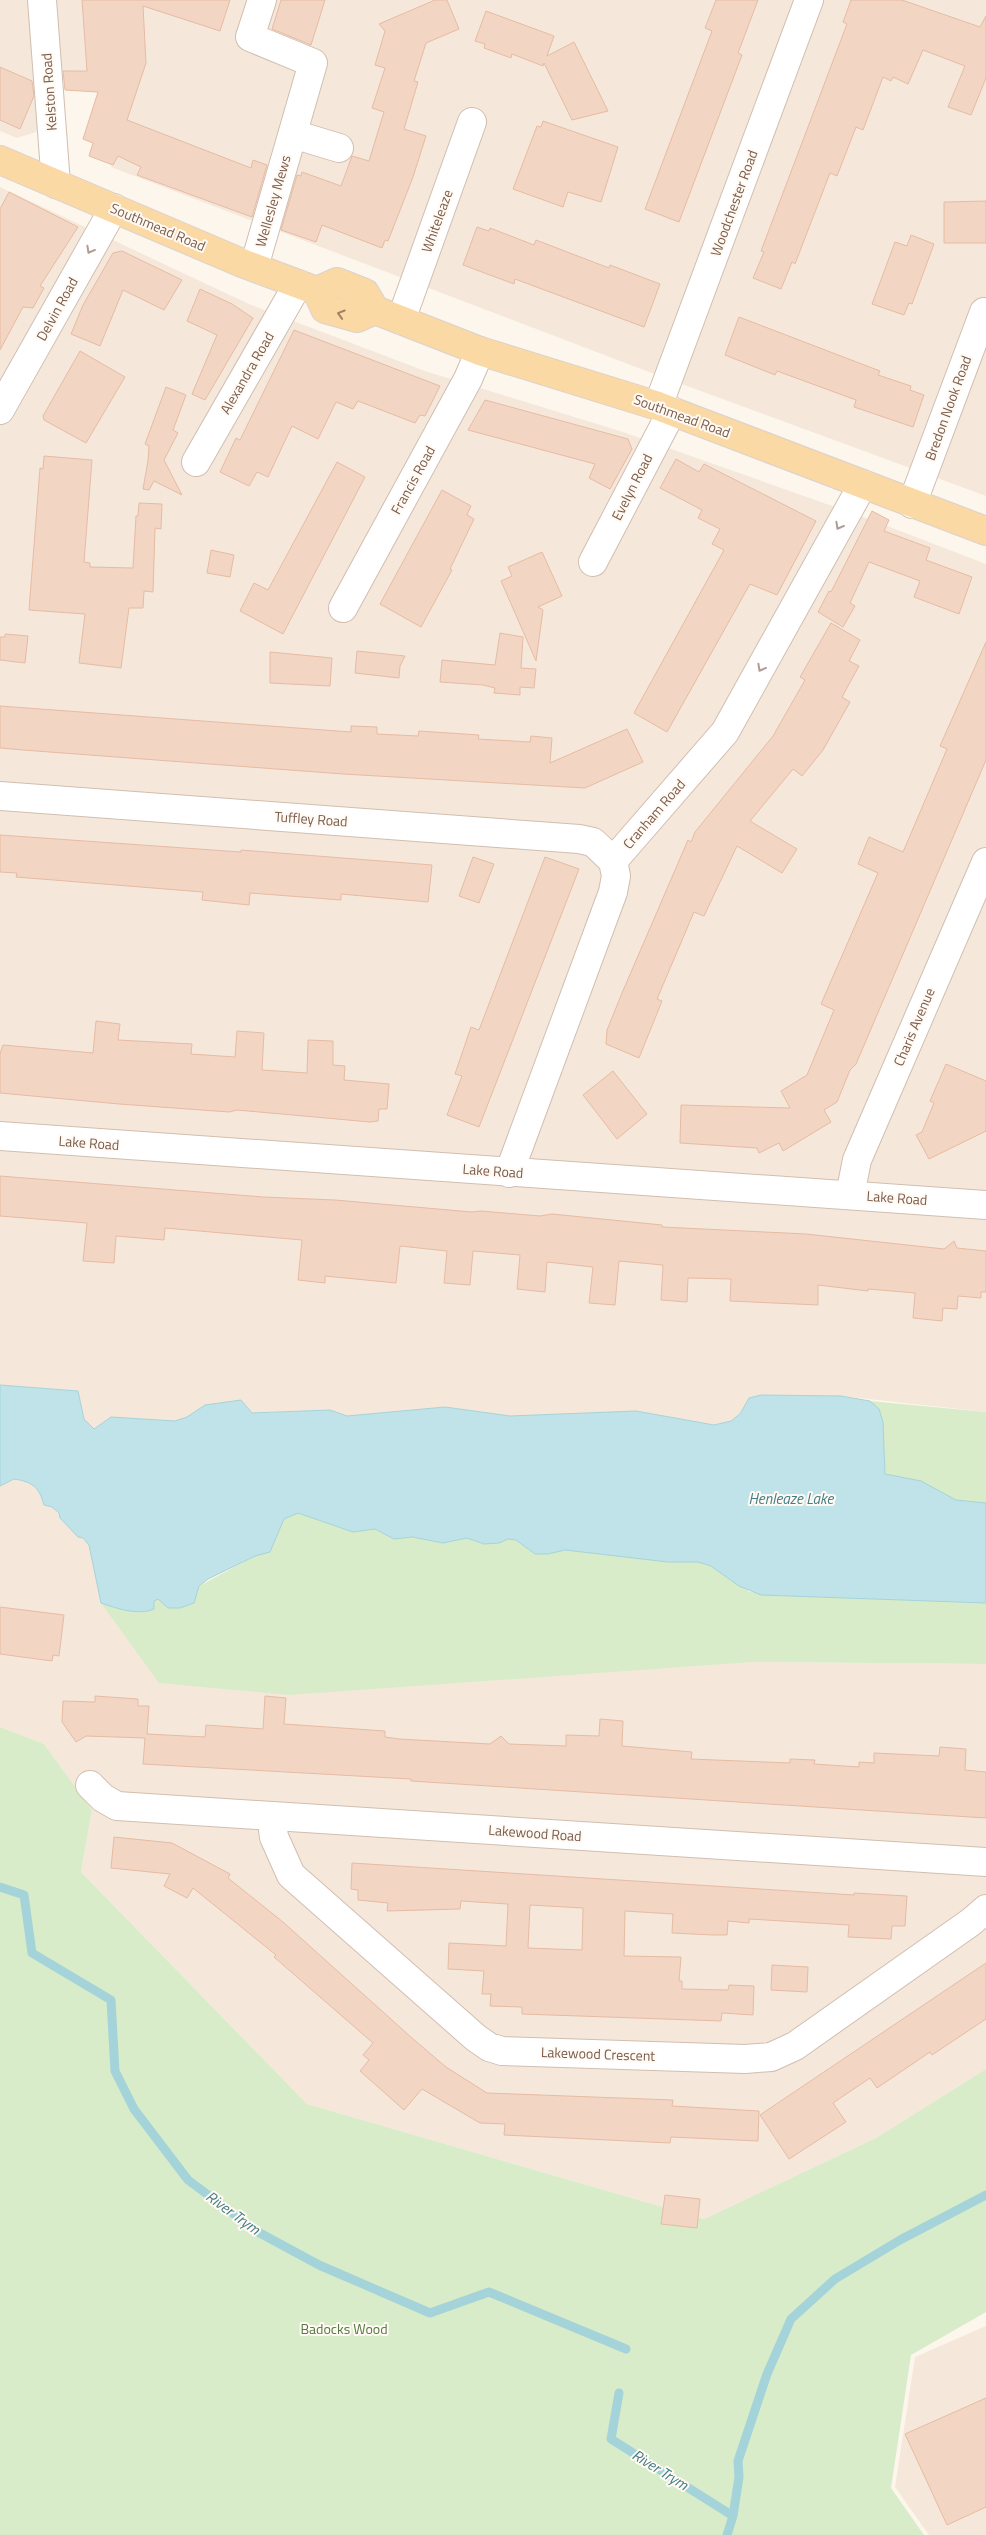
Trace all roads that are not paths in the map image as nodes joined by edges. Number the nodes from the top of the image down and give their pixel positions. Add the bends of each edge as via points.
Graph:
1 (42, 0) edge
2 (262, 0) edge
3 (809, 0) edge
4 (472, 122) dead end
5 (293, 134) junction
6 (339, 148) dead end
7 (0, 160) edge
8 (56, 184) junction
9 (114, 208) junction
10 (254, 267) junction
11 (308, 288) junction
12 (984, 312) dead end
13 (401, 320) junction
14 (480, 351) junction
15 (665, 409) junction
16 (0, 410) edge
17 (196, 462) dead end
18 (863, 484) junction
19 (912, 504) junction
20 (986, 531) edge
21 (593, 562) dead end
22 (342, 608) dead end
23 (0, 796) edge
24 (614, 861) junction
25 (986, 862) edge
26 (0, 1136) edge
27 (509, 1173) junction
28 (850, 1195) junction
29 (986, 1205) edge
30 (90, 1785) dead end
31 (272, 1816) junction
32 (986, 1862) edge
33 (986, 1909) edge

1 - 8 street, Kelston Road
2 - 5 street, Wellesley Mews via 250,37 313,62
3 - 15 street, Woodchester Road
4 - 13 street, Whiteleaze
5 - 6 street
5 - 10 street, Wellesley Mews
7 - 8 main road, Southmead Road
8 - 9 main road, Southmead Road
9 - 10 main road, Southmead Road
9 -> 16 street, Delvin Road
10 - 11 main road, Southmead Road
11 - 13 main road, Southmead Road via 337,282 365,292 375,310
11 - 17 street, Alexandra Road
12 - 19 street, Bredon Nook Road
13 - 14 main road, Southmead Road
14 - 15 main road, Southmead Road
14 - 22 street, Francis Road via 468,379
15 - 18 main road, Southmead Road
15 - 21 street, Evelyn Road
18 - 19 main road, Southmead Road
18 -> 24 street, Cranham Road via 725,732
19 - 20 main road, Southmead Road
23 - 24 street, Tuffley Road via 579,839 593,842
24 - 27 street, Cranham Road via 613,892
25 - 28 street, Charis Avenue via 857,1160
26 - 27 street, Lake Road
27 - 28 street, Lake Road
28 - 29 street, Lake Road
30 - 31 street, Lakewood Road via 117,1806
31 - 32 street, Lakewood Road
31 - 33 street, Lakewood Crescent via 274,1837 291,1875 476,2038 489,2047 502,2050 744,2059 771,2057 795,2046

